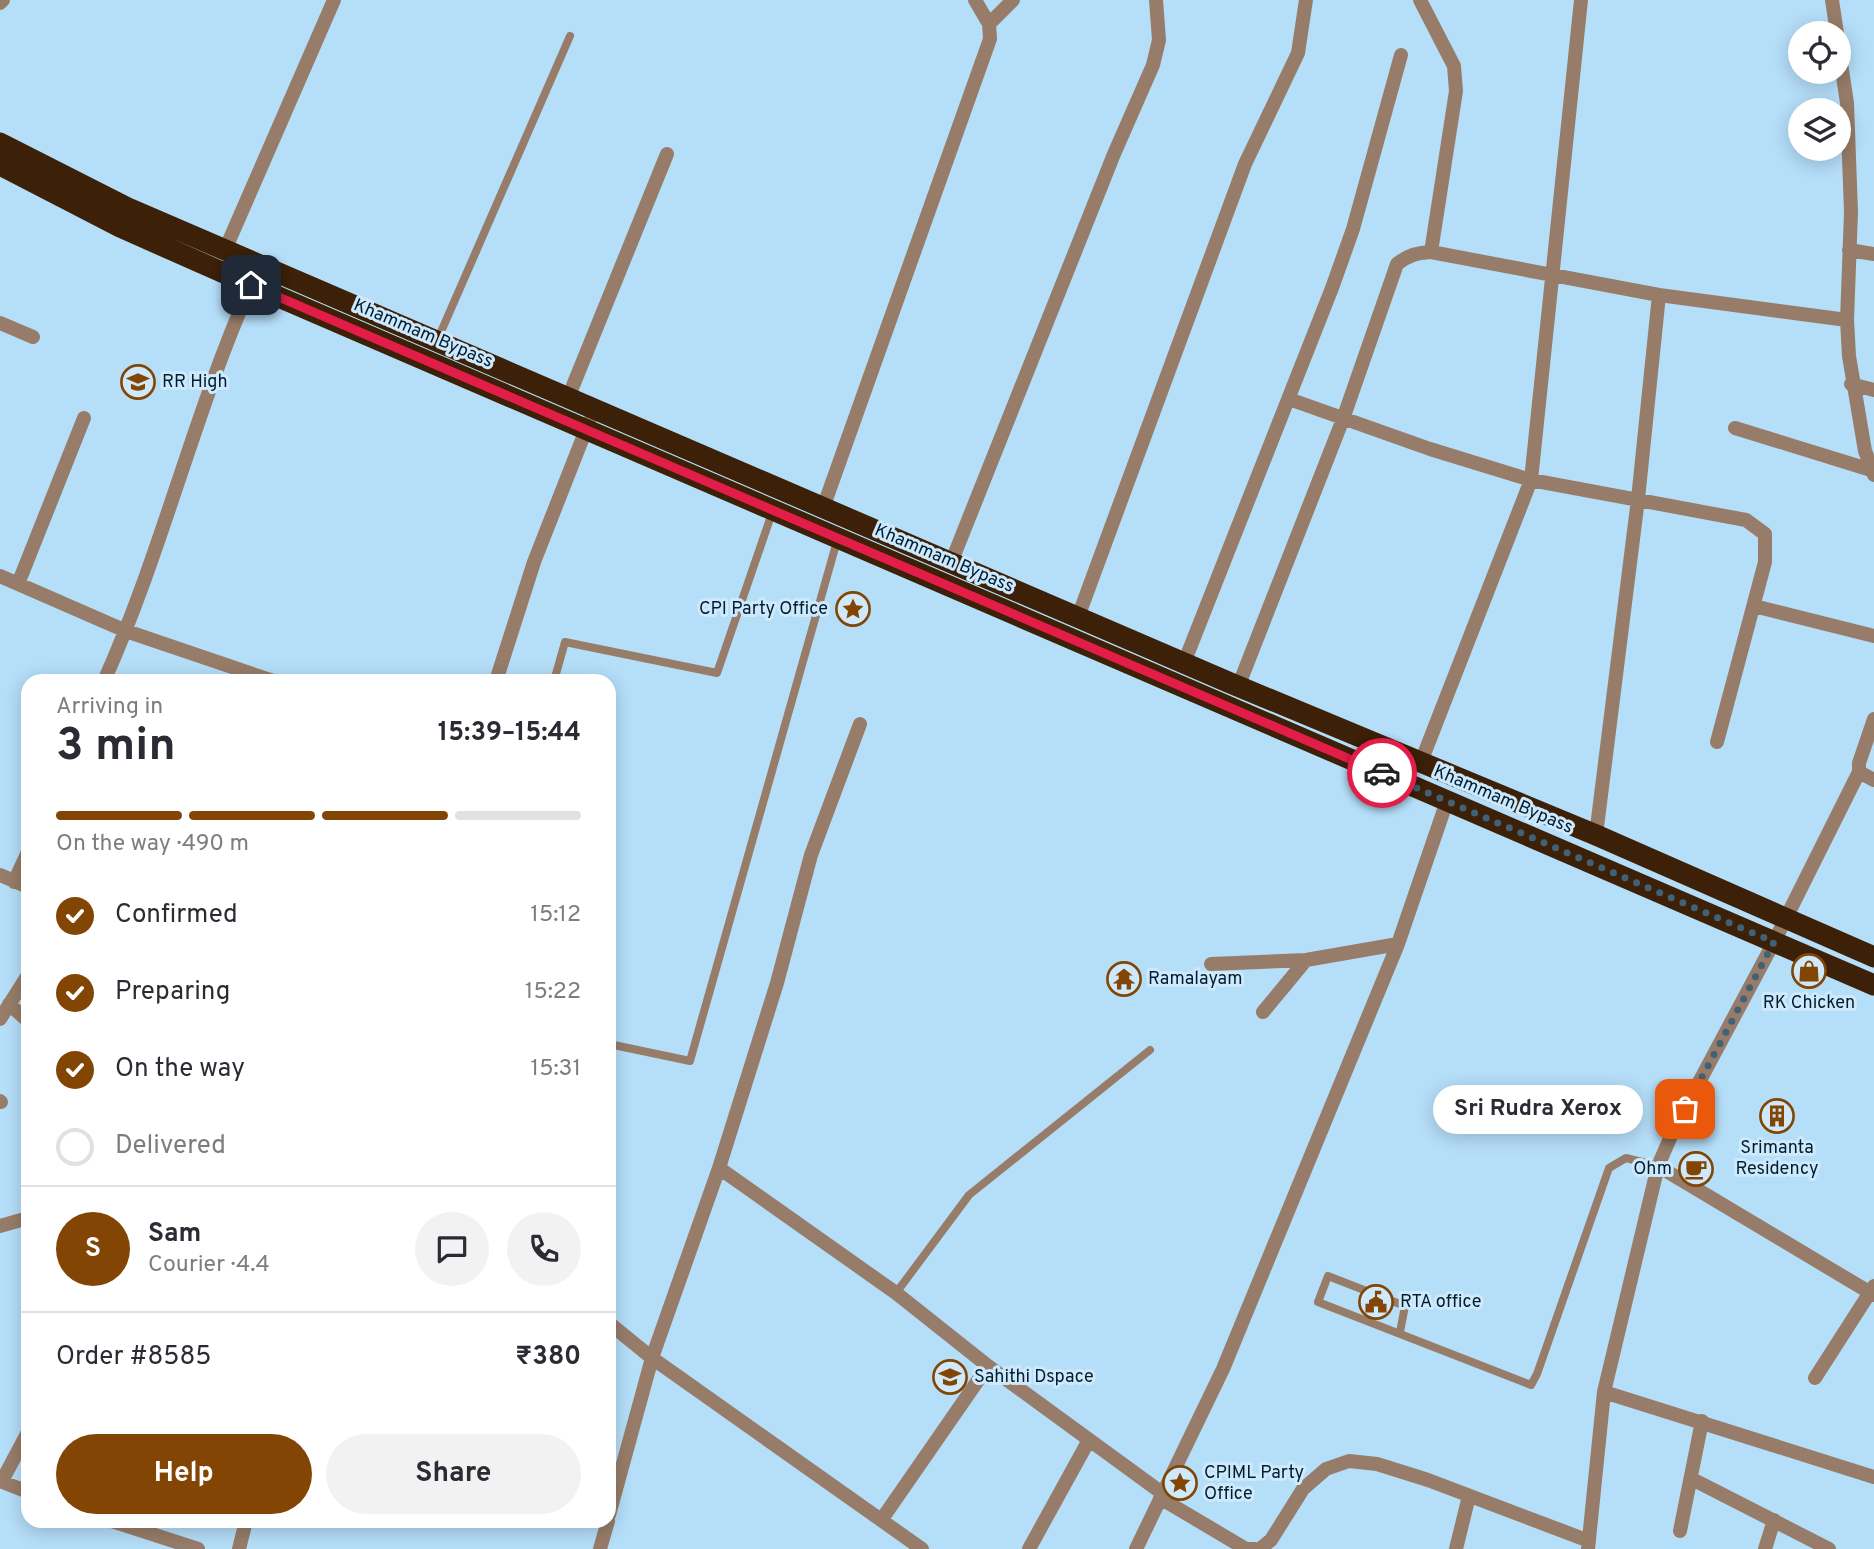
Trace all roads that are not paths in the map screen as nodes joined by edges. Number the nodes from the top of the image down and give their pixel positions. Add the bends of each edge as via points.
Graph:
1 (334, 0) edge
2 (975, 0) edge
3 (1013, 0) edge
4 (1156, 0) edge
5 (1306, 0) edge
6 (1420, 0) edge
7 (1581, 0) edge
8 (1832, 0) edge
9 (1835, 21) edge
10 (989, 23) junction
11 (570, 36) dead end
12 (1401, 55) dead end
13 (1844, 84) edge
14 (0, 143) edge
15 (667, 154) dead end
16 (2, 170) edge
17 (225, 250) junction
18 (1849, 250) junction
19 (1431, 252) junction
20 (1874, 254) edge
21 (1554, 277) junction
22 (251, 285) junction
23 (1659, 295) junction
24 (1847, 320) junction
25 (0, 323) edge
26 (33, 337) dead end
27 (437, 341) junction
28 (1852, 384) junction
29 (1874, 390) edge
30 (568, 398) junction
31 (1289, 399) junction
32 (592, 408) junction
33 (84, 418) dead end
34 (1343, 419) junction
35 (1735, 428) dead end
36 (586, 429) junction
37 (1872, 473) edge
38 (1531, 480) junction
39 (1638, 499) junction
40 (823, 508) junction
41 (773, 510) junction
42 (838, 538) junction
43 (946, 561) junction
44 (930, 578) junction
45 (1, 581) edge
46 (18, 584) junction
47 (1754, 606) junction
48 (1078, 617) junction
49 (126, 631) junction
50 (1874, 636) edge
51 (1184, 663) junction
52 (107, 674) edge
53 (252, 674) edge
54 (498, 674) edge
55 (556, 674) edge
56 (1238, 687) junction
57 (1874, 719) edge
58 (860, 724) dead end
59 (1717, 742) dead end
60 (1420, 762) junction
61 (1859, 772) junction
62 (1874, 780) edge
63 (1447, 801) junction
64 (1596, 835) junction
65 (0, 875) edge
66 (21, 885) edge
67 (1786, 919) junction
68 (1774, 942) junction
69 (1398, 944) junction
70 (1874, 957) edge
71 (1306, 960) junction
72 (1211, 964) dead end
73 (1874, 985) edge
74 (21, 986) edge
75 (9, 1004) junction
76 (1263, 1012) dead end
77 (21, 1015) edge
78 (0, 1019) edge
79 (616, 1045) edge
80 (1150, 1050) dead end
81 (1658, 1166) junction
82 (719, 1168) junction
83 (21, 1219) edge
84 (0, 1226) edge
85 (1873, 1291) edge
86 (896, 1293) junction
87 (616, 1329) edge
88 (1400, 1332) junction
89 (652, 1358) junction
90 (988, 1366) junction
91 (1815, 1378) dead end
92 (1604, 1392) junction
93 (1702, 1421) junction
94 (1089, 1440) junction
95 (21, 1445) edge
96 (1874, 1477) edge
97 (1692, 1479) junction
98 (1, 1481) edge
99 (21, 1489) edge
100 (616, 1489) edge
101 (1161, 1495) junction
102 (1469, 1496) junction
103 (882, 1519) junction
104 (1774, 1520) junction
105 (134, 1528) edge
106 (244, 1528) edge
107 (605, 1528) edge
108 (1681, 1531) dead end
109 (1589, 1545) edge
110 (198, 1549) edge
111 (239, 1549) edge
112 (600, 1549) edge
113 (922, 1549) edge
114 (1029, 1549) edge
115 (1136, 1549) edge
116 (1257, 1549) edge
117 (1456, 1549) edge
118 (1765, 1549) edge
119 (1829, 1549) edge

1 - 17 street
2 - 10 street
3 - 10 street
4 - 43 street via 1159,40 1153,65
5 - 48 street via 1298,53 1245,164
6 - 19 street via 1454,66 1456,91
7 - 21 street
8 - 9 street
10 - 40 street via 990,39
11 - 27 lane
12 - 31 street via 1353,229
13 - 18 street
14 - 17 highway, Khammam Bypass via 130,209
15 - 30 street
16 - 22 highway, Khammam Bypass
17 - 27 highway, Khammam Bypass
18 - 20 street
18 - 24 street
19 - 21 street
19 - 34 street via 1414,253 1397,264
21 - 23 street
21 - 38 street
22 - 36 highway, Khammam Bypass
22 - 49 street via 225,344
23 - 24 street
23 - 39 street
24 - 28 street
25 - 26 street
27 - 30 highway, Khammam Bypass
28 - 29 street
28 - 37 street
30 - 32 highway, Khammam Bypass
31 - 34 street
31 - 51 street
32 - 36 street
32 - 40 highway, Khammam Bypass
33 - 46 street
34 - 38 street
34 - 56 street
35 - 37 street
36 - 41 highway, Khammam Bypass
36 - 54 street via 534,562
38 - 39 street
38 - 60 street
39 - 47 street via 1746,520 1765,534 1765,562
39 - 64 street
40 - 43 highway, Khammam Bypass
41 - 42 highway, Khammam Bypass
41 - 55 lane via 717,673 565,642
42 - 44 highway, Khammam Bypass
42 - 79 lane via 690,1061
43 - 44 highway
43 - 48 highway, Khammam Bypass
44 - 63 highway, Khammam Bypass
45 - 46 street
46 - 49 street
47 - 50 street
47 - 59 street
48 - 51 highway, Khammam Bypass
49 - 52 street
49 - 53 street
51 - 56 highway, Khammam Bypass
56 - 60 highway, Khammam Bypass
57 - 61 street
58 - 82 street via 811,855
60 - 64 highway, Khammam Bypass
61 - 62 street
61 - 67 street
63 - 68 highway, Khammam Bypass
63 - 69 street
64 - 67 highway, Khammam Bypass
65 - 66 street
67 - 68 street
67 - 70 highway, Khammam Bypass
68 - 73 highway, Khammam Bypass
68 - 81 street
69 - 71 street
69 - 101 street via 1223,1369
71 - 72 street
71 - 76 street
74 - 75 street
75 - 77 street
75 - 78 street
80 - 86 lane via 969,1195
81 - 85 street
81 - 88 lane via 1626,1158 1609,1168 1531,1385
81 - 92 street
82 - 86 street
82 - 89 street
83 - 84 street
85 - 91 street
86 - 90 street
87 - 89 street
88 - 88 lane via 1318,1302 1328,1276 1405,1306
89 - 100 street
89 - 103 street
90 - 94 street
90 - 103 street
92 - 93 street
92 - 109 street
93 - 96 street
93 - 97 street
94 - 101 street
94 - 114 street
95 - 98 street
97 - 104 street
97 - 108 street
98 - 99 street
101 - 115 street
101 - 116 street via 1246,1549
102 - 109 street
102 - 116 street via 1377,1464 1349,1461 1326,1469 1303,1489 1271,1540
102 - 117 street
103 - 113 street
104 - 118 street
104 - 119 street
105 - 110 street
106 - 111 street
107 - 112 street

